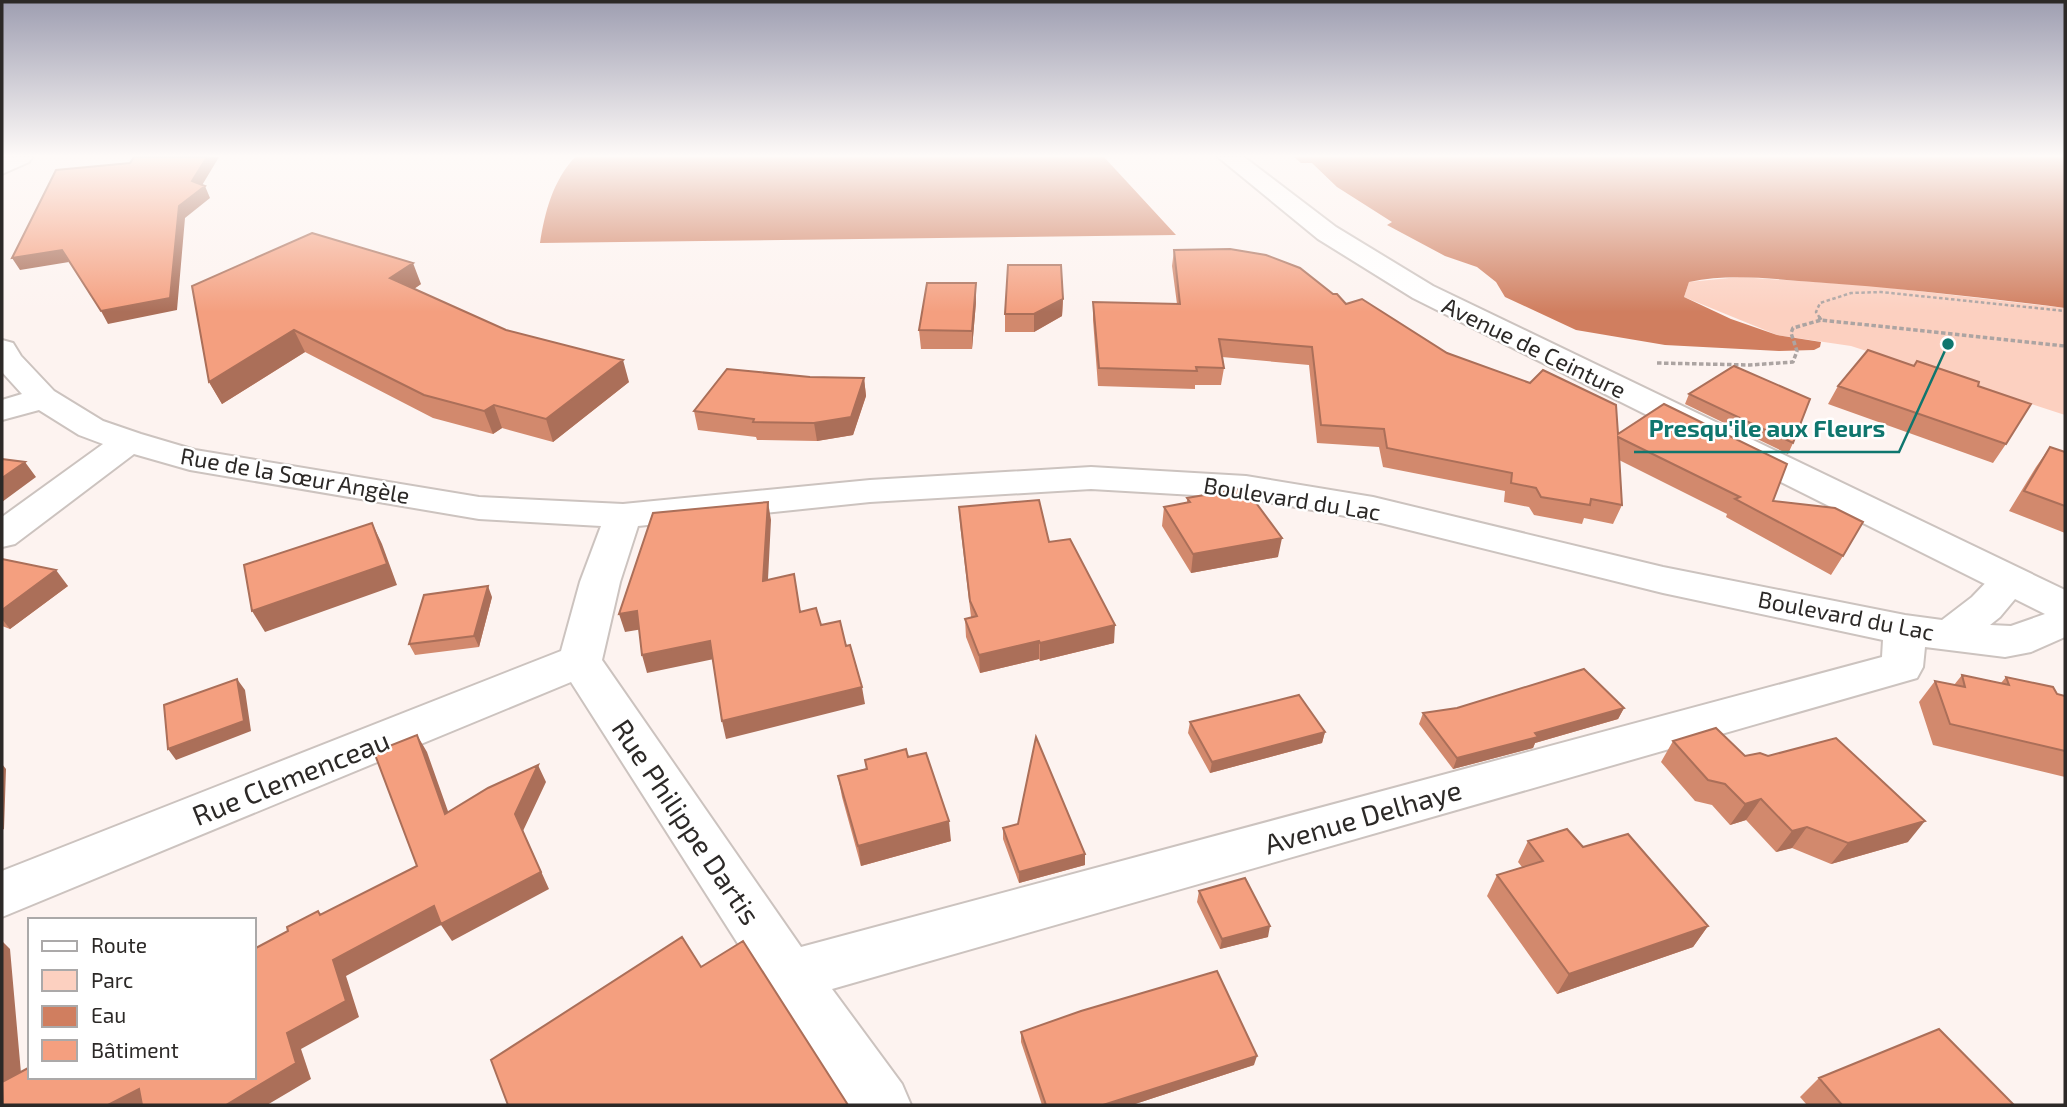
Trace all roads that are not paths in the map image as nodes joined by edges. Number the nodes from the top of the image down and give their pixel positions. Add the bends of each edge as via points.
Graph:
1 (1294, 209) edge
2 (2, 349) edge
3 (43, 398) junction
4 (2, 410) edge
5 (129, 441) junction
6 (623, 516) junction
7 (2, 535) edge
8 (2010, 581) junction
9 (2065, 607) edge
10 (2065, 621) edge
11 (1927, 633) junction
12 (580, 661) junction
13 (2, 894) edge
14 (789, 976) junction
15 (881, 1105) edge

1 - 8 street, Avenue de Ceinture via 1396,277 1487,326
2 - 3 street, Rue de la Sœur Angèle
3 - 4 street
3 - 5 street, Rue de la Sœur Angèle via 91,428
5 - 6 street, Rue de la Sœur Angèle via 190,460 479,508
5 - 7 street
6 - 11 street, Boulevard du Lac via 870,491 1091,478 1246,486 1373,509 1663,580
6 - 12 street
8 - 9 street, Avenue de Ceinture
8 - 11 street, Boulevard du Lac via 1986,607
10 - 11 street, Boulevard du Lac via 2015,641
11 - 14 street, Avenue Delhaye via 1902,667
12 - 13 street, Rue Clemenceau
12 - 14 street, Rue Philippe Dartis
14 - 15 street, Rue Philippe Dartis

